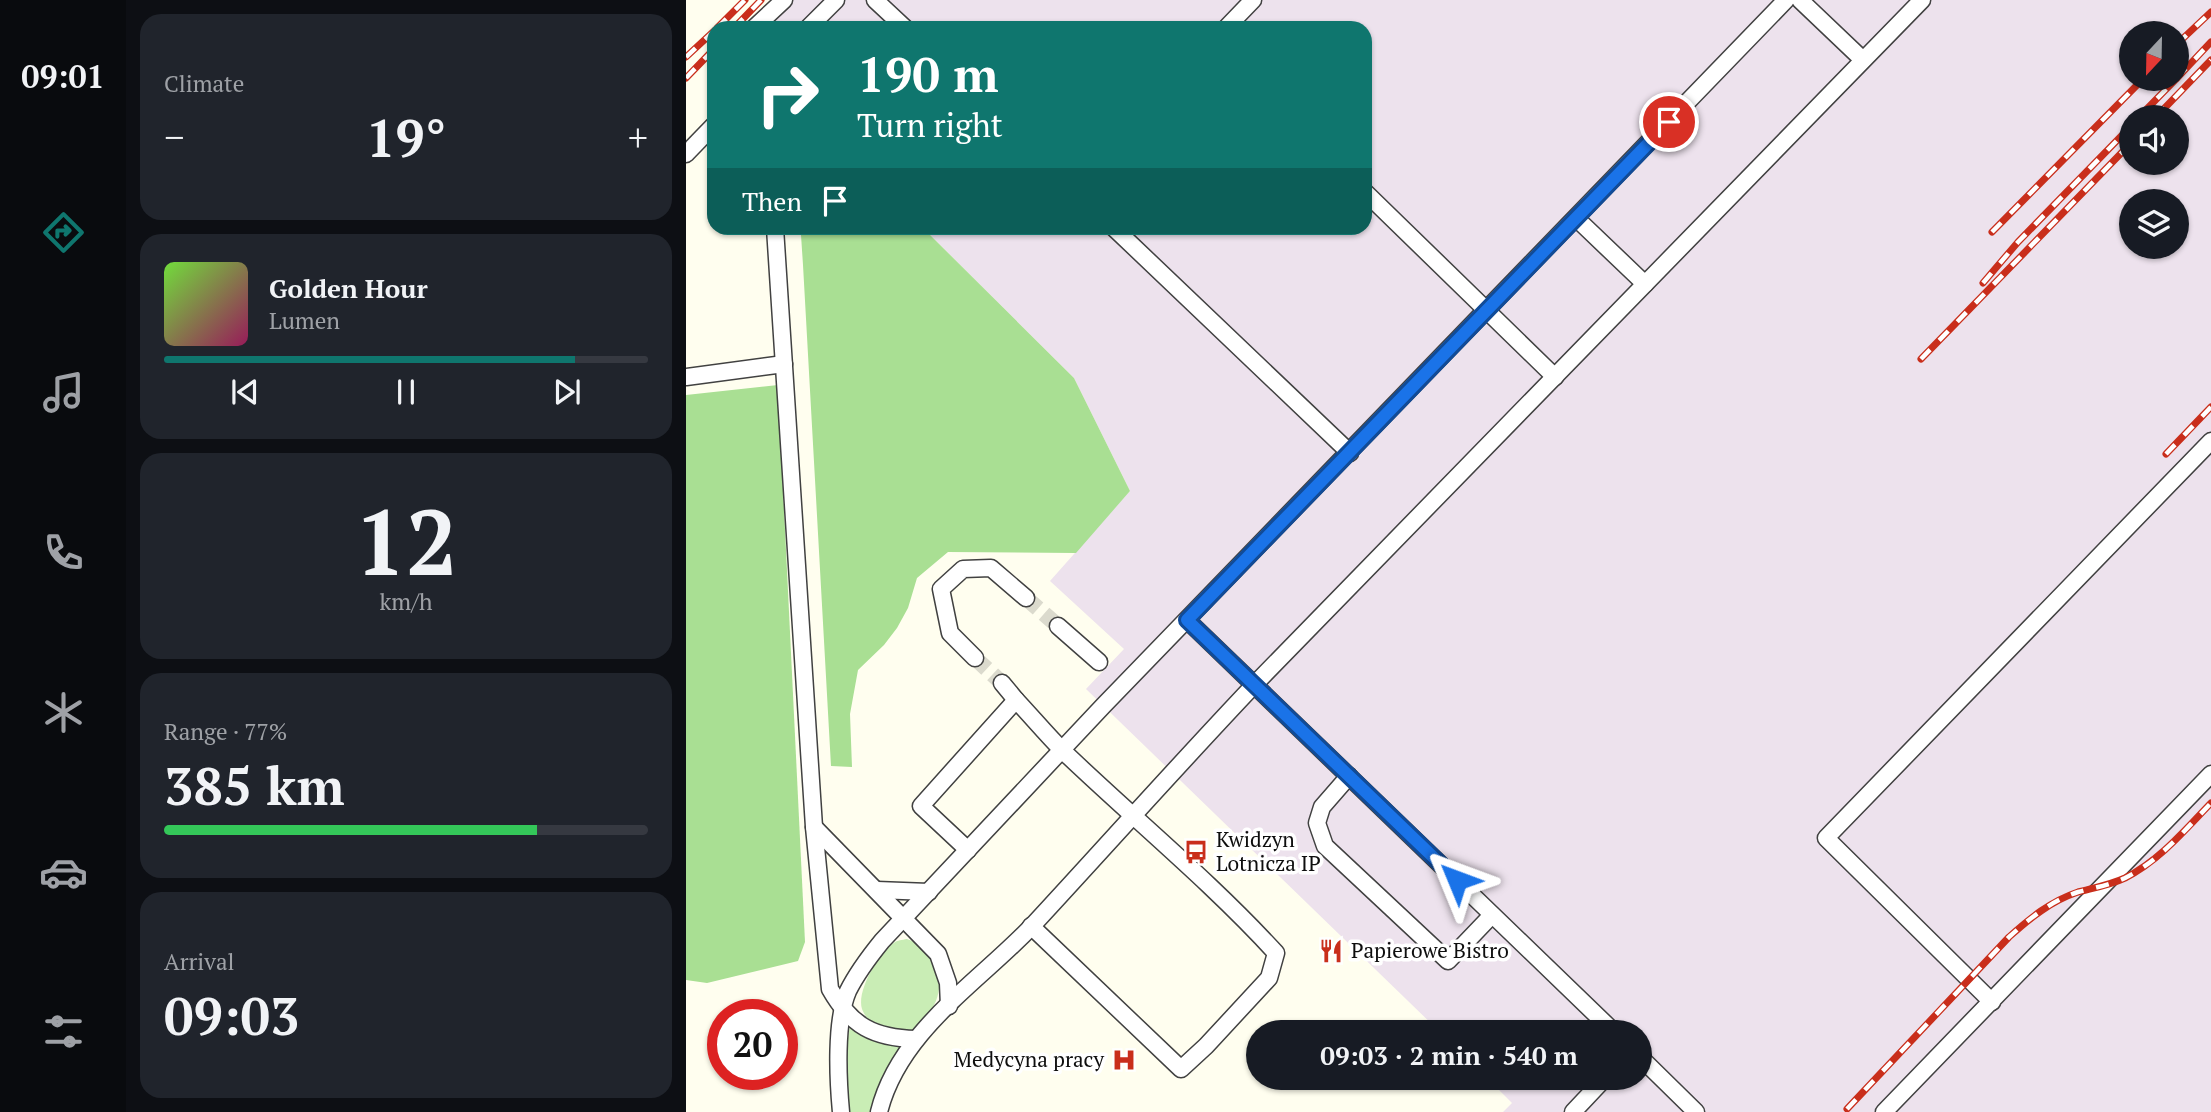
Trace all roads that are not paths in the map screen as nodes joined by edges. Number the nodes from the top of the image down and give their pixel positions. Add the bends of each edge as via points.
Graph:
1 (784, 0) edge
2 (836, 0) edge
3 (875, 0) edge
4 (1253, 0) edge
5 (1786, 0) edge
6 (1800, 0) edge
7 (1922, 0) edge
8 (762, 21) edge
9 (815, 21) edge
10 (898, 21) edge
11 (1233, 21) edge
12 (1863, 60) junction
13 (707, 132) edge
14 (686, 154) edge
15 (1372, 199) edge
16 (1576, 218) junction
17 (775, 235) edge
18 (1121, 235) edge
19 (1645, 284) junction
20 (1486, 312) junction
21 (784, 364) junction
22 (686, 377) edge
23 (1555, 377) junction
24 (2211, 441) edge
25 (1350, 453) junction
26 (1026, 598) tunnel mouth
27 (1187, 620) junction
28 (1058, 626) tunnel mouth
29 (975, 658) tunnel mouth
30 (1099, 662) dead end
31 (1002, 683) tunnel mouth
32 (1254, 685) junction
33 (1016, 700) junction
34 (1062, 750) junction
35 (2211, 774) edge
36 (1349, 776) junction
37 (1134, 814) junction
38 (814, 827) junction
39 (968, 850) junction
40 (877, 890) junction
41 (929, 892) junction
42 (1492, 915) junction
43 (904, 918) junction
44 (1031, 926) junction
45 (1992, 1002) junction
46 (949, 1006) junction
47 (842, 1010) junction
48 (1601, 1020) edge
49 (916, 1039) junction
50 (1652, 1069) edge
51 (1594, 1090) edge
52 (841, 1112) edge
53 (879, 1112) edge
54 (1573, 1112) edge
55 (1696, 1112) edge
56 (1884, 1112) edge

1 - 8 lane
2 - 9 lane
3 - 10 lane
4 - 11 lane
5 - 16 lane
6 - 12 lane
7 - 12 lane
12 - 19 lane
13 - 14 lane
15 - 20 lane
16 - 19 lane
16 - 20 lane
17 - 21 lane
18 - 25 lane
19 - 23 lane
20 - 23 lane
20 - 25 lane
21 - 22 lane
21 - 38 lane
23 - 32 lane
24 - 45 lane via 1826,838
25 - 27 lane
26 - 29 lane via 991,568 963,569 941,589 950,634
27 - 32 lane
27 - 34 lane
28 - 30 lane
31 - 33 lane
32 - 36 lane
32 - 37 lane
33 - 34 lane
33 - 39 lane via 921,806
34 - 37 lane
34 - 39 lane
35 - 45 lane
36 - 42 lane
36 - 42 lane via 1322,807 1317,823 1325,846 1448,961
37 - 44 lane
37 - 44 lane via 1276,953 1269,978 1181,1069
38 - 40 lane
38 - 47 lane via 830,989
39 - 41 lane
40 - 41 lane
40 - 43 lane
41 - 43 lane
42 - 48 lane
43 - 46 lane via 938,954 948,983
43 - 47 lane via 867,959
44 - 46 lane
45 - 56 lane
46 - 49 lane
47 - 49 lane via 880,1035
47 - 52 lane via 837,1077
49 - 53 lane via 899,1063
50 - 55 lane
51 - 54 lane

